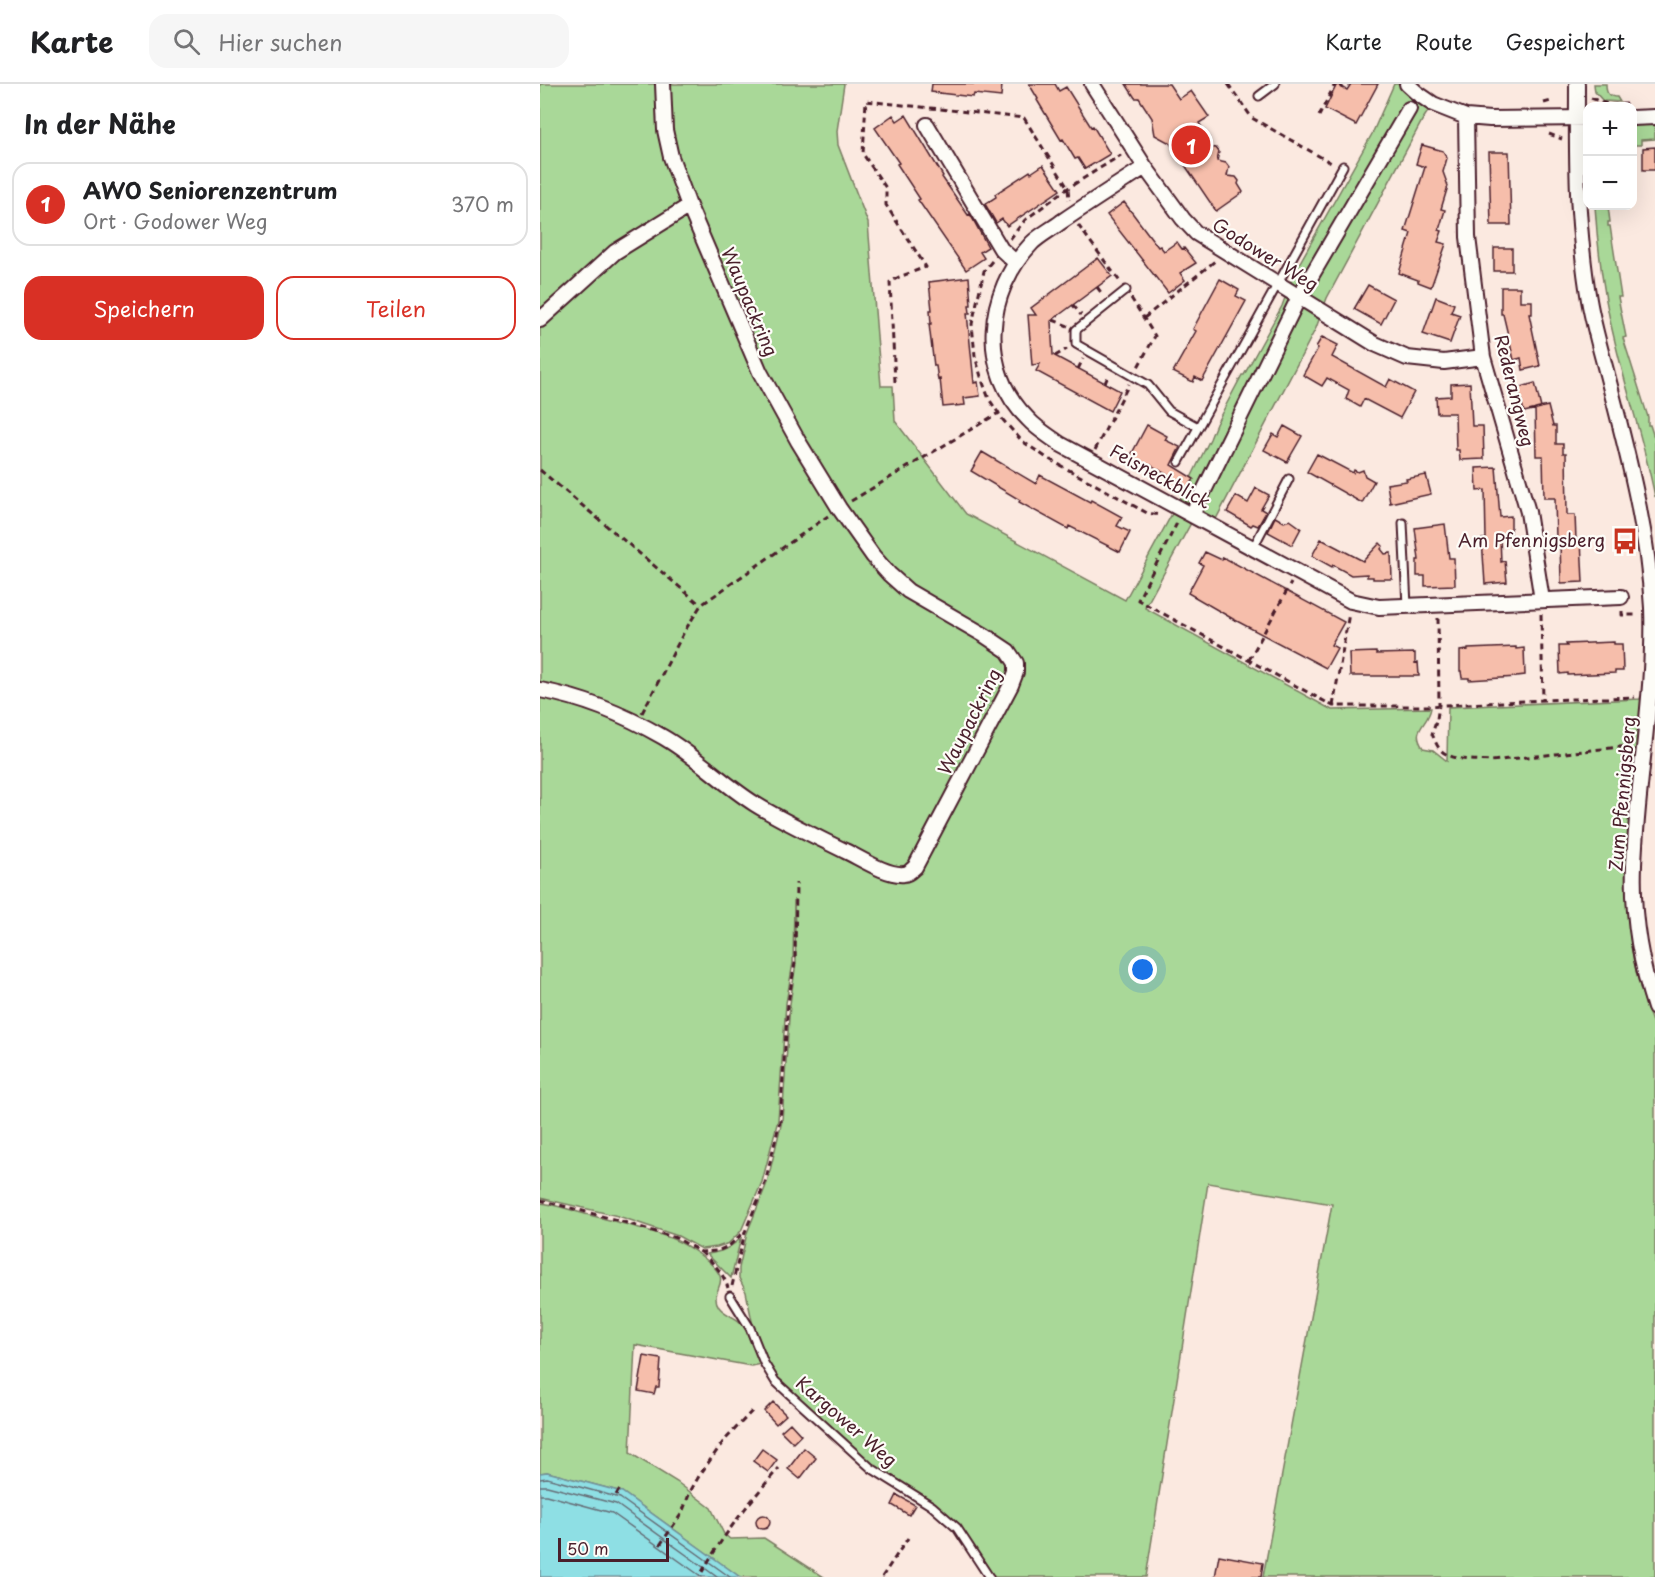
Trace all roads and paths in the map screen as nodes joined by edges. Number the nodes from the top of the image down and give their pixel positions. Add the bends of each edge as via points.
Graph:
1 (663, 84) edge
2 (1092, 84) edge
3 (1228, 84) edge
4 (1275, 84) edge
5 (1337, 84) edge
6 (1345, 84) edge
7 (1407, 84) edge
8 (1577, 84) edge
9 (1259, 96) dead end
10 (1591, 98) dead end
11 (1551, 101) dead end
12 (1602, 102) edge
13 (1537, 105) dead end
14 (1409, 109) dead end
15 (1637, 112) edge
16 (1319, 116) dead end
17 (1466, 117) junction
18 (1655, 117) edge
19 (1582, 118) edge
20 (927, 125) dead end
21 (1133, 148) junction
22 (1145, 167) junction
23 (1342, 168) joint
24 (1068, 188) junction
25 (689, 206) junction
26 (1071, 215) junction
27 (1001, 249) junction
28 (1226, 252) junction
29 (1015, 262) junction
30 (1277, 284) junction
31 (1126, 290) junction
32 (1299, 297) junction
33 (1144, 318) junction
34 (1053, 320) dead end
35 (540, 321) edge
36 (1076, 330) junction
37 (1483, 357) junction
38 (1132, 376) junction
39 (895, 382) dead end
40 (999, 413) junction
41 (1198, 427) junction
42 (1090, 460) junction
43 (1179, 462) dead end
44 (540, 470) edge
45 (1289, 479) dead end
46 (839, 508) junction
47 (1161, 515) dead end
48 (1192, 515) junction
49 (1169, 519) dead end
50 (1177, 523) junction
51 (1403, 523) dead end
52 (1252, 548) junction
53 (1297, 572) junction
54 (1621, 597) dead end
55 (1541, 600) junction
56 (1351, 601) junction
57 (1438, 604) junction
58 (701, 605) junction
59 (1407, 606) junction
60 (1249, 660) junction
61 (540, 690) edge
62 (1638, 696) dead end
63 (1543, 700) junction
64 (1439, 705) junction
65 (1333, 706) junction
66 (637, 723) junction
67 (1629, 746) dead end
68 (796, 883) dead end
69 (1655, 1008) edge
70 (540, 1200) edge
71 (745, 1232) junction
72 (701, 1252) junction
73 (730, 1296) junction
74 (753, 1410) dead end
75 (779, 1468) dead end
76 (621, 1487) dead end
77 (616, 1495) dead end
78 (908, 1538) dead end
79 (660, 1545) dead end
80 (702, 1572) dead end
81 (882, 1577) edge
82 (989, 1577) edge

1 - 25 street, Waupackring via 665,130
2 - 21 street, Godower Weg
3 - 23 path via 1252,118
4 - 9 lane
5 - 6 path via 1343,88
5 - 16 path
7 - 17 street via 1433,104
8 - 19 street, Zum Pfennigsberg
10 - 12 path
11 - 13 path
14 - 32 street
15 - 18 street
17 - 19 street
17 - 37 street, Rederangweg via 1468,237
19 - 69 street, Zum Pfennigsberg via 1579,211 1589,301 1649,563 1652,677 1637,814 1634,905 1645,978
20 - 27 street
21 - 22 street, Godower Weg
21 - 24 path
22 - 26 street, Feisneckblick
22 - 28 street, Godower Weg via 1196,233
23 - 30 lane
24 - 26 path
24 - 27 path via 1026,220
24 - 39 path via 1024,118 866,101 863,154 886,188 886,205 926,267 890,282
25 - 35 street via 615,252
25 - 46 street, Waupackring via 760,372
26 - 29 street, Feisneckblick via 1033,241
26 - 31 path
27 - 29 street
27 - 40 path via 984,271 972,324 982,380
28 - 30 street, Godower Weg
28 - 33 path
29 - 42 street, Feisneckblick via 994,314 996,363 1004,385 1027,419
30 - 32 street, Godower Weg
30 - 41 lane
31 - 33 path
31 - 36 lane
32 - 37 street, Godower Weg via 1375,344 1407,358 1444,362
32 - 48 street
33 - 38 path via 1155,336
34 - 36 path
36 - 38 lane via 1076,344
37 - 55 street, Rederangweg via 1528,512
38 - 41 lane via 1148,385 1169,411
38 - 42 path
40 - 46 path
40 - 47 path via 1022,441 1047,458 1147,513
41 - 43 lane
42 - 48 street, Feisneckblick
44 - 58 path
45 - 52 lane
46 - 58 path
46 - 66 street, Waupackring via 873,556 908,591 998,644 1016,663 1011,685 915,867 908,874 892,873 789,823
48 - 50 path via 1184,529
48 - 52 street, Feisneckblick
49 - 50 path
50 - 60 path via 1138,600
51 - 59 lane
52 - 53 street, Feisneckblick
53 - 56 street, Feisneckblick
53 - 60 path
54 - 55 street, Feisneckblick
55 - 57 street, Feisneckblick
55 - 63 path
56 - 59 street, Feisneckblick via 1379,607
56 - 65 path
57 - 59 street, Feisneckblick
57 - 64 path
58 - 66 path
60 - 65 path
61 - 66 street, Waupackring via 584,700
62 - 63 path
63 - 64 path
64 - 65 path
64 - 67 path via 1432,734 1444,753 1456,757 1491,761
68 - 71 path via 795,963 788,1003 780,1120 765,1183
70 - 72 path via 676,1238
71 - 72 path via 729,1246
71 - 73 path
72 - 73 path via 725,1277
73 - 82 lane, Kargower Weg via 775,1381 871,1468 932,1506 957,1528
74 - 79 path via 723,1442
75 - 80 path via 747,1506
76 - 77 path
78 - 81 path

